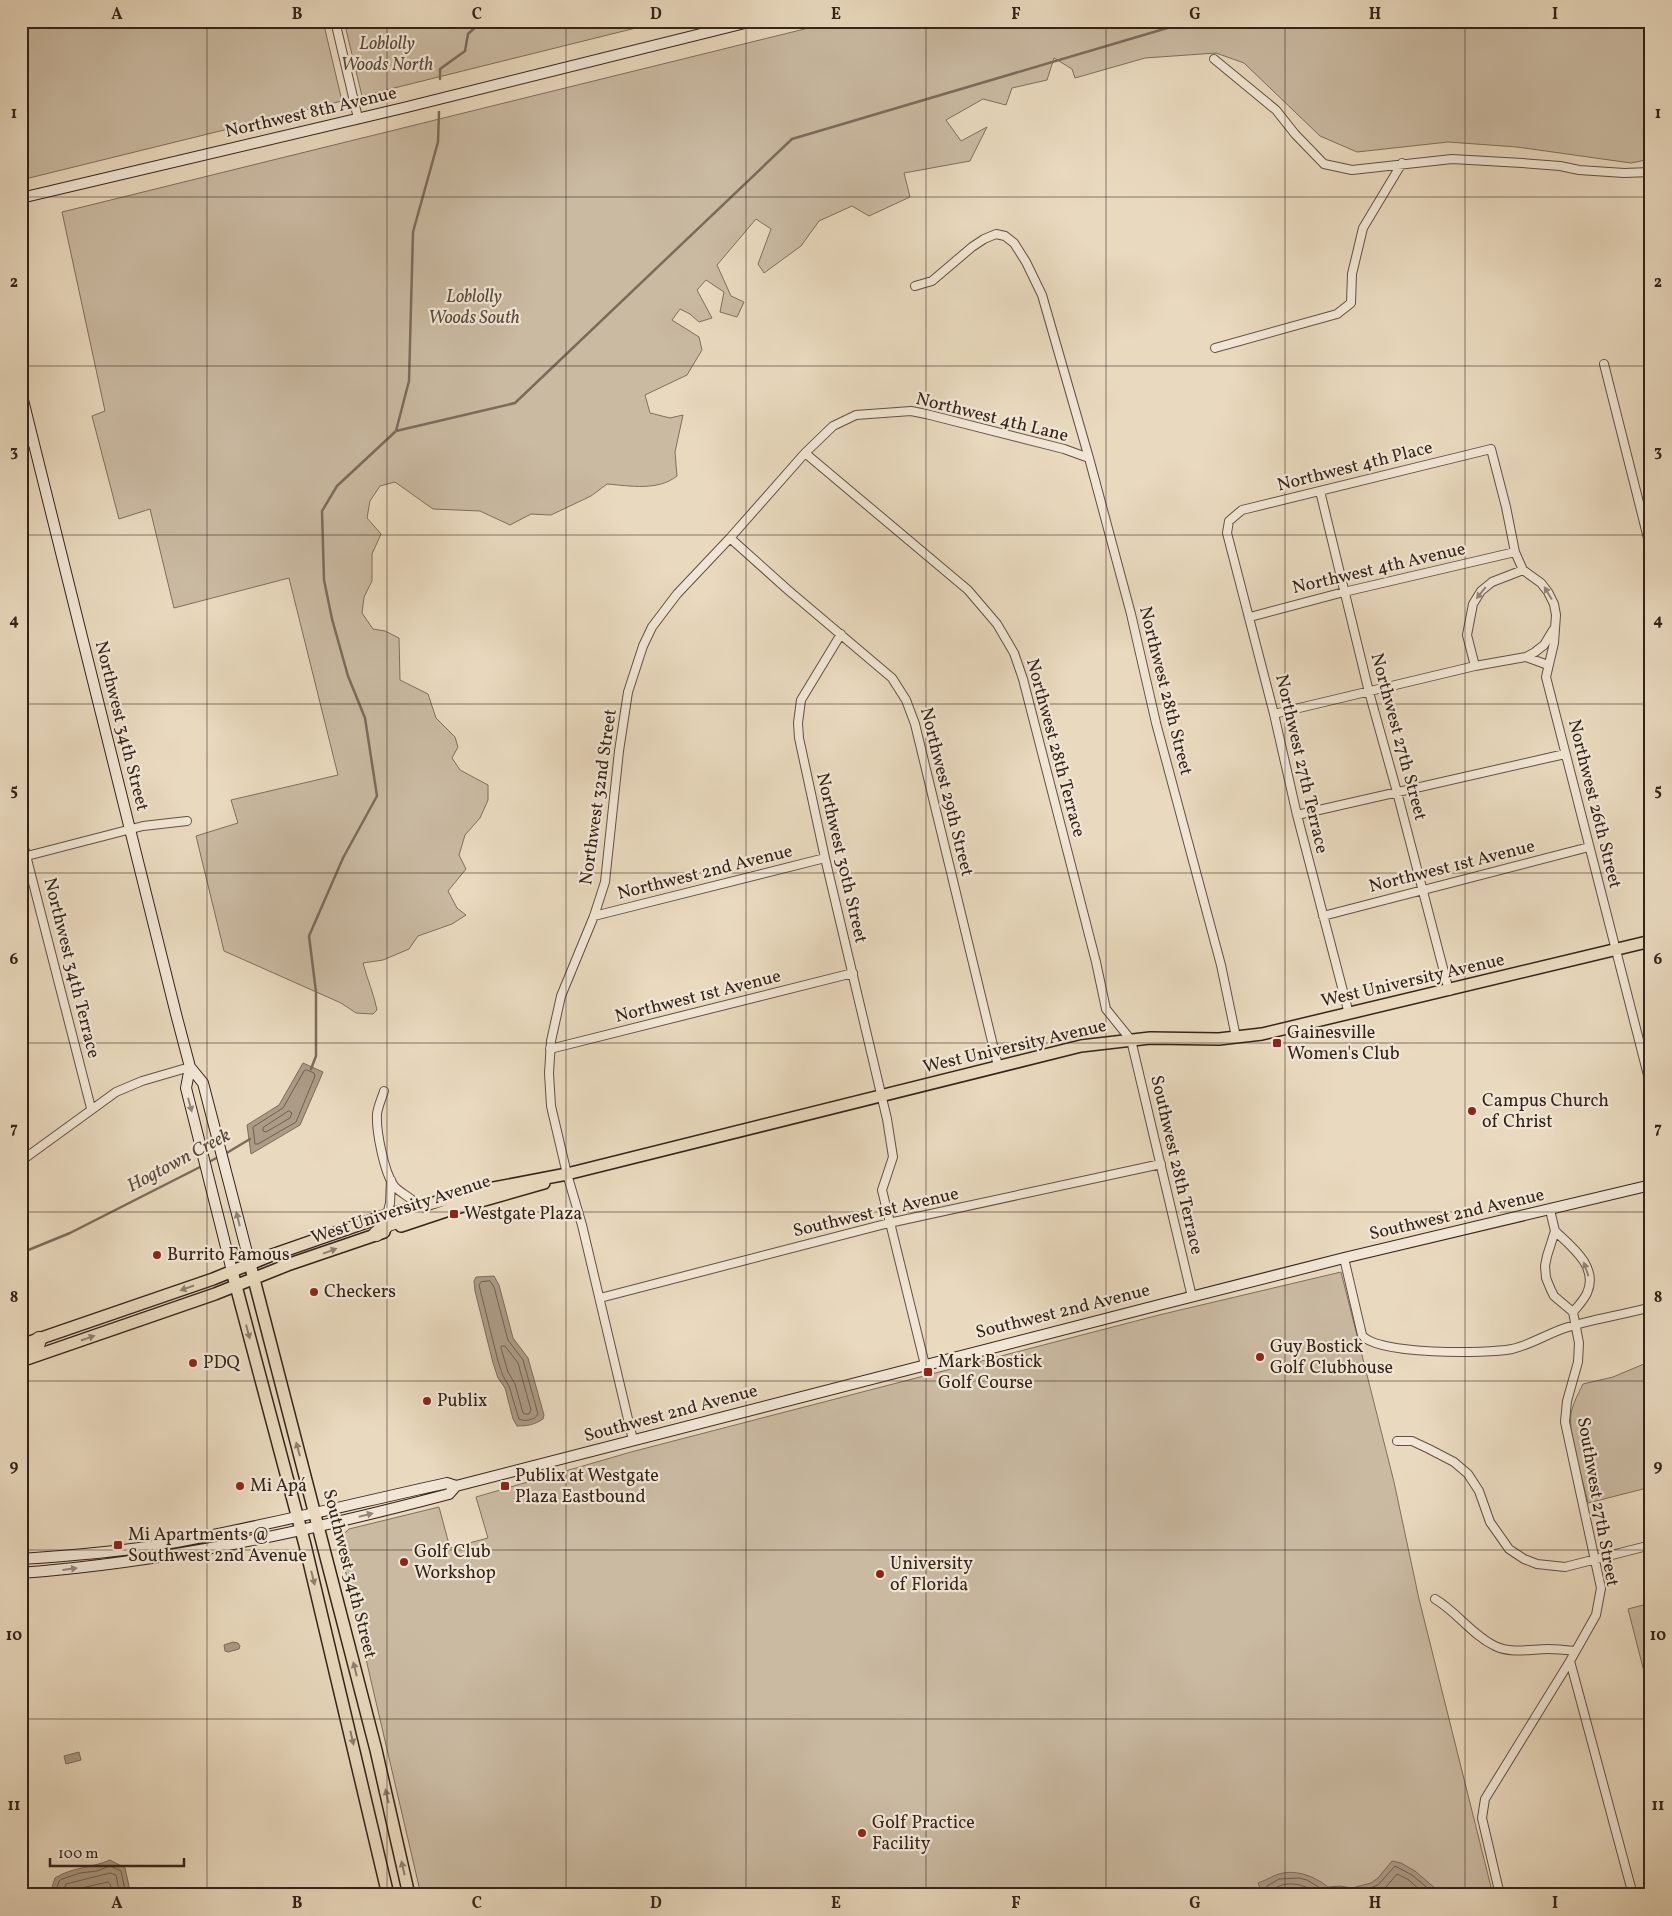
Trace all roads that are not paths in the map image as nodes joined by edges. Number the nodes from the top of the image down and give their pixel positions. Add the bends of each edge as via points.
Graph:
1 (334, 21) edge
2 (753, 21) edge
3 (1214, 59) dead end
4 (358, 118) junction
5 (1402, 164) junction
6 (1651, 172) edge
7 (21, 198) edge
8 (916, 286) dead end
9 (1215, 348) dead end
10 (1604, 364) dead end
11 (21, 392) edge
12 (33, 441) junction
13 (21, 444) edge
14 (1491, 449) joint
15 (805, 453) junction
16 (1089, 458) junction
17 (1320, 490) junction
18 (1229, 521) joint
19 (730, 538) junction
20 (1651, 550) edge
21 (1515, 552) junction
22 (1523, 570) junction
23 (1344, 592) junction
24 (1250, 617) junction
25 (1555, 626) junction
26 (841, 634) junction
27 (1526, 657) junction
28 (1548, 665) junction
29 (1474, 666) junction
30 (1368, 692) junction
31 (1274, 714) junction
32 (1565, 754) junction
33 (1397, 792) junction
34 (1297, 815) junction
35 (187, 821) dead end
36 (129, 830) junction
37 (21, 836) edge
38 (1589, 848) junction
39 (24, 857) edge
40 (824, 858) junction
41 (1423, 890) junction
42 (594, 916) junction
43 (1322, 916) junction
44 (1651, 941) edge
45 (1615, 951) junction
46 (853, 973) junction
47 (1449, 991) junction
48 (1349, 1014) junction
49 (1236, 1037) junction
50 (1131, 1040) junction
51 (550, 1049) junction
52 (998, 1066) junction
53 (190, 1067) junction
54 (1651, 1087) edge
55 (384, 1091) dead end
56 (882, 1096) junction
57 (91, 1108) junction
58 (21, 1161) edge
59 (1161, 1164) junction
60 (566, 1174) junction
61 (391, 1180) junction
62 (1651, 1185) edge
63 (419, 1206) junction
64 (1550, 1210) junction
65 (387, 1215) junction
66 (889, 1223) junction
67 (1555, 1232) junction
68 (376, 1234) junction
69 (1344, 1258) junction
70 (250, 1264) junction
71 (232, 1271) junction
72 (253, 1278) junction
73 (236, 1285) junction
74 (1192, 1296) junction
75 (600, 1298) junction
76 (1651, 1307) edge
77 (1573, 1312) junction
78 (1576, 1325) junction
79 (39, 1339) junction
80 (21, 1345) edge
81 (21, 1353) edge
82 (21, 1361) edge
83 (925, 1365) junction
84 (633, 1440) junction
85 (1397, 1441) dead end
86 (456, 1486) junction
87 (315, 1513) junction
88 (297, 1517) junction
89 (319, 1526) junction
90 (301, 1530) junction
91 (1651, 1545) edge
92 (1594, 1558) junction
93 (21, 1559) edge
94 (21, 1574) edge
95 (1435, 1599) dead end
96 (1575, 1651) junction
97 (1570, 1661) junction
98 (388, 1895) edge
99 (409, 1895) edge
100 (1500, 1895) edge
101 (1633, 1895) edge

1 - 4 street
2 - 4 main road, Northwest 8th Avenue
3 - 5 street via 1276,110 1324,164 1352,170
4 - 7 main road, Northwest 8th Avenue
5 - 6 street via 1452,159 1588,171
5 - 9 street via 1363,228 1352,274 1351,303 1337,314
8 - 16 street, Northwest 28th Street via 932,281 984,239 996,234 1014,243 1042,295
10 - 20 street
11 - 12 main road, Northwest 34th Street
12 - 13 street
12 - 36 main road, Northwest 34th Street
14 - 17 street, Northwest 4th Place
14 - 21 street, Northwest 26th Street
15 - 16 street, Northwest 4th Lane via 832,426 856,415 911,411
15 - 19 street, Northwest 4th Lane
15 - 50 street, Northwest 28th Terrace via 968,590 997,624 1014,653 1024,679 1106,1009
16 - 49 street, Northwest 28th Street via 1221,965
17 - 18 street, Northwest 4th Place via 1242,510
17 - 23 street, Northwest 27th Street
18 - 24 street, Northwest 27th Terrace via 1227,532
19 - 26 street, Northwest 29th Street
19 - 42 street, Northwest 32nd Street via 677,594 643,646 628,692 605,882
21 - 22 street, Northwest 26th Street
21 - 23 street, Northwest 4th Avenue
25 -> 22 street, Northwest 26th Street via 1554,604 1548,592
22 -> 29 street via 1492,582 1473,604 1468,635
23 - 24 street, Northwest 4th Avenue
23 - 30 street, Northwest 27th Street
24 - 31 street, Northwest 27th Terrace
25 - 27 street via 1544,645
25 - 28 street, Northwest 26th Street
26 - 40 street, Northwest 30th Street via 801,700 798,723
26 - 52 street, Northwest 29th Street via 892,678 906,700 915,724
27 - 28 street
27 - 29 street
28 - 32 street, Northwest 26th Street via 1546,677
29 - 30 street
30 - 31 street
30 - 33 street, Northwest 27th Street
31 - 34 street, Northwest 27th Terrace
32 - 33 street
32 - 38 street, Northwest 26th Street
33 - 34 street
33 - 41 street, Northwest 27th Street
34 - 43 street, Northwest 27th Terrace
35 - 36 street
36 - 39 street
36 - 53 main road, Northwest 34th Street
37 - 39 street, Northwest 34th Terrace
38 - 41 street, Northwest 1st Avenue
38 - 45 street, Northwest 26th Street
39 - 57 street, Northwest 34th Terrace
40 - 42 street, Northwest 2nd Avenue
40 - 46 street, Northwest 30th Street
41 - 43 street, Northwest 1st Avenue
41 - 47 street, Northwest 27th Street
42 - 51 street, Northwest 32nd Street via 561,996
43 - 48 street, Northwest 27th Terrace
44 - 45 main road, West University Avenue
45 - 47 main road, West University Avenue
45 - 54 street, Northwest 26th Street
46 - 51 street, Northwest 1st Avenue
46 - 56 street, Northwest 30th Street
47 - 48 main road, West University Avenue
48 - 49 main road, West University Avenue
49 - 50 main road, West University Avenue
50 - 52 main road, West University Avenue via 1080,1046
50 - 59 street, Southwest 28th Terrace
51 - 60 street, Northwest 32nd Street via 551,1106
52 - 56 main road, West University Avenue
53 - 57 street via 127,1086
70 -> 53 main road, Northwest 34th Street via 203,1083
53 -> 71 main road, Northwest 34th Street via 186,1088
55 - 61 street via 377,1112 377,1134
56 - 60 main road, West University Avenue
56 - 66 street, Northwest 30th Street via 893,1157 882,1190
57 - 58 street
59 - 66 street, Southwest 1st Avenue
59 - 74 street, Southwest 28th Terrace
60 - 63 main road, West University Avenue
60 - 68 main road, West University Avenue
60 - 75 street, Northwest 32nd Street
61 - 63 street
61 - 65 street
62 - 64 main road, Southwest 2nd Avenue
63 - 65 main road, West University Avenue
63 - 68 highway via 410,1218 388,1224
64 - 67 street
64 - 69 main road, Southwest 2nd Avenue
65 - 70 main road, West University Avenue
66 - 75 street, Southwest 1st Avenue
66 - 83 street, Northwest 30th Street
67 - 77 street via 1546,1262 1546,1278 1554,1296
77 -> 67 street via 1588,1291 1588,1269 1579,1254
72 -> 68 main road, West University Avenue
69 - 74 main road, Southwest 2nd Avenue
69 - 78 street via 1356,1314 1366,1341 1395,1348 1486,1352 1524,1346
70 - 71 main road, West University Avenue
70 - 72 main road, Southwest 34th Street
71 - 73 main road, Southwest 34th Street
71 -> 79 main road, West University Avenue
72 - 73 main road, West University Avenue
87 -> 72 main road, Southwest 34th Street
82 -> 73 main road, West University Avenue
73 -> 88 main road, Southwest 34th Street
74 - 83 main road, Southwest 2nd Avenue
75 - 84 street, Northwest 32nd Street
76 - 78 street
77 - 78 street, Southwest 27th Street
78 - 92 street, Southwest 27th Street via 1578,1362 1565,1422
79 - 80 main road, West University Avenue
79 - 81 highway via 37,1347
83 - 84 main road, Southwest 2nd Avenue
84 - 86 main road, Southwest 2nd Avenue
85 - 92 street via 1412,1441 1454,1462 1468,1474 1479,1491 1490,1522 1509,1549 1524,1559 1565,1567
86 - 87 main road, Southwest 2nd Avenue via 447,1483
89 -> 86 main road, Southwest 2nd Avenue via 449,1494
87 - 88 main road, Southwest 2nd Avenue
87 - 89 main road, Southwest 34th Street
88 - 90 main road, Southwest 34th Street
88 - 93 main road, Southwest 2nd Avenue via 160,1545
89 - 90 main road, Southwest 2nd Avenue
99 -> 89 main road, Southwest 34th Street
94 -> 90 main road, Southwest 2nd Avenue via 161,1557
90 -> 98 main road, Southwest 34th Street
91 - 92 street
92 - 96 street, Southwest 27th Street via 1601,1588 1598,1606
95 - 96 street via 1496,1647
96 - 97 street, Southwest 27th Street
97 - 100 street, Southwest 27th Street via 1485,1799 1482,1818
97 - 101 street

